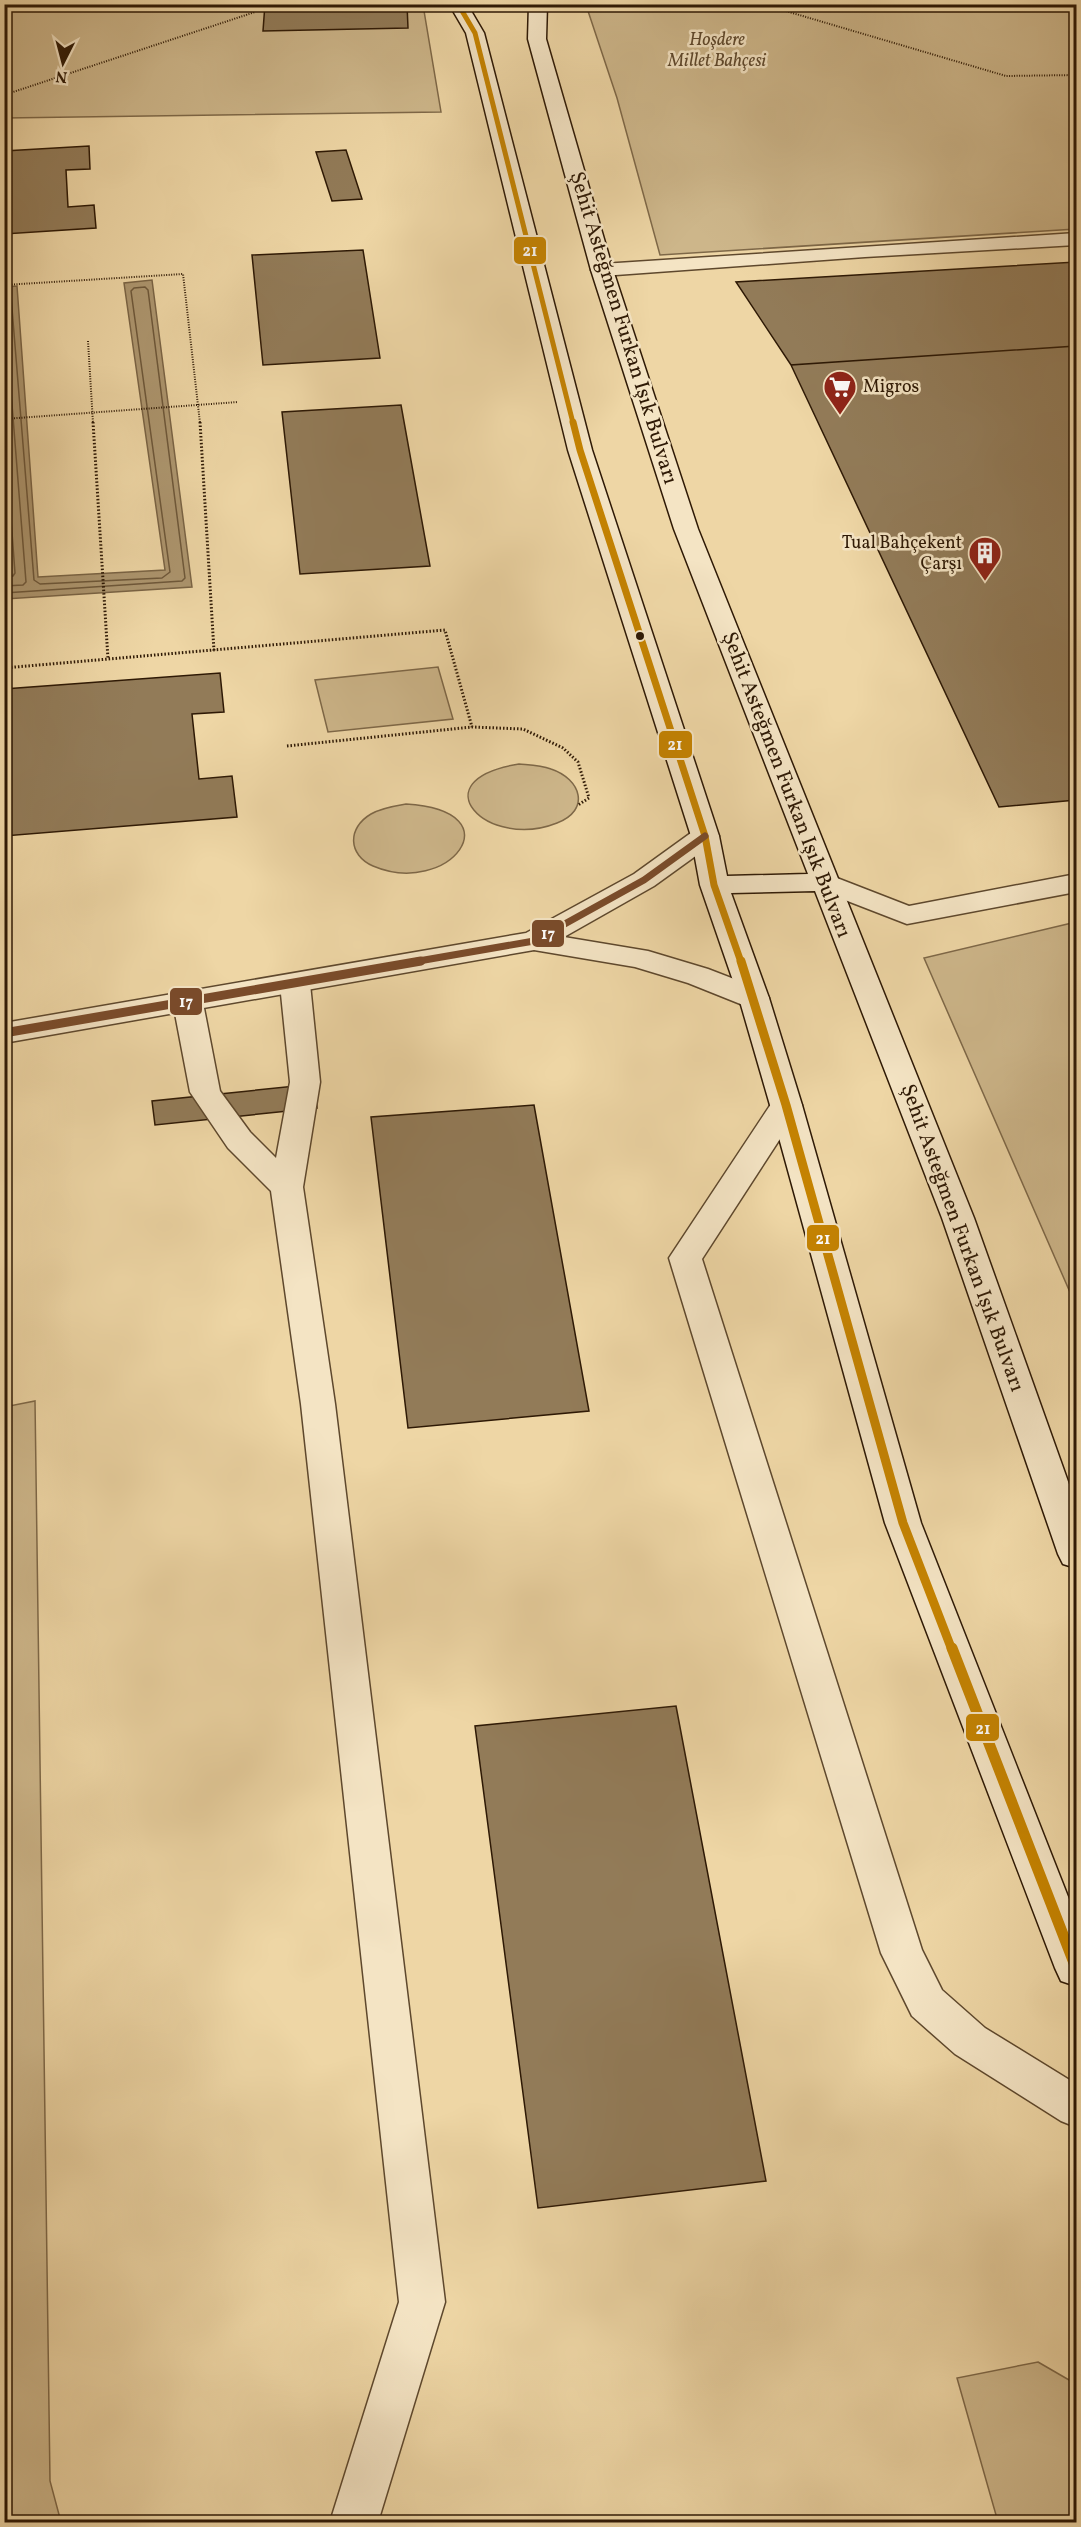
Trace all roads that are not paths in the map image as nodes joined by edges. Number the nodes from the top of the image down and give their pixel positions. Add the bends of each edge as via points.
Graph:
1 (458, 4) edge
2 (538, 4) edge
3 (1077, 239) edge
4 (602, 270) junction
5 (705, 836) junction
6 (824, 882) junction
7 (1077, 883) edge
8 (714, 885) junction
9 (534, 941) junction
10 (295, 984) junction
11 (754, 998) junction
12 (188, 1003) junction
13 (4, 1033) edge
14 (786, 1105) junction
15 (287, 1187) junction
16 (1077, 1554) edge
17 (1077, 1968) edge
18 (1077, 2107) edge
19 (354, 2523) edge

1 - 5 main road via 474,33 580,450
2 - 4 main road, Şehit Asteğmen Furkan Işık Bulvarı via 537,39
3 - 4 main road
4 - 6 main road, Şehit Asteğmen Furkan Işık Bulvarı via 686,529
5 - 8 main road
5 - 9 main road via 644,880
6 - 7 main road via 908,915
6 - 8 main road
6 - 16 main road, Şehit Asteğmen Furkan Işık Bulvarı via 958,1218
8 - 11 main road
9 - 10 main road
9 - 11 main road via 638,958
10 - 12 main road
10 - 15 main road via 305,1082
11 - 14 main road
12 - 13 main road
12 - 15 main road via 204,1092 239,1140
14 - 17 main road via 903,1523
14 - 18 main road via 685,1257 902,1953 927,2003 970,2042
15 - 19 main road via 318,1404 422,2302

